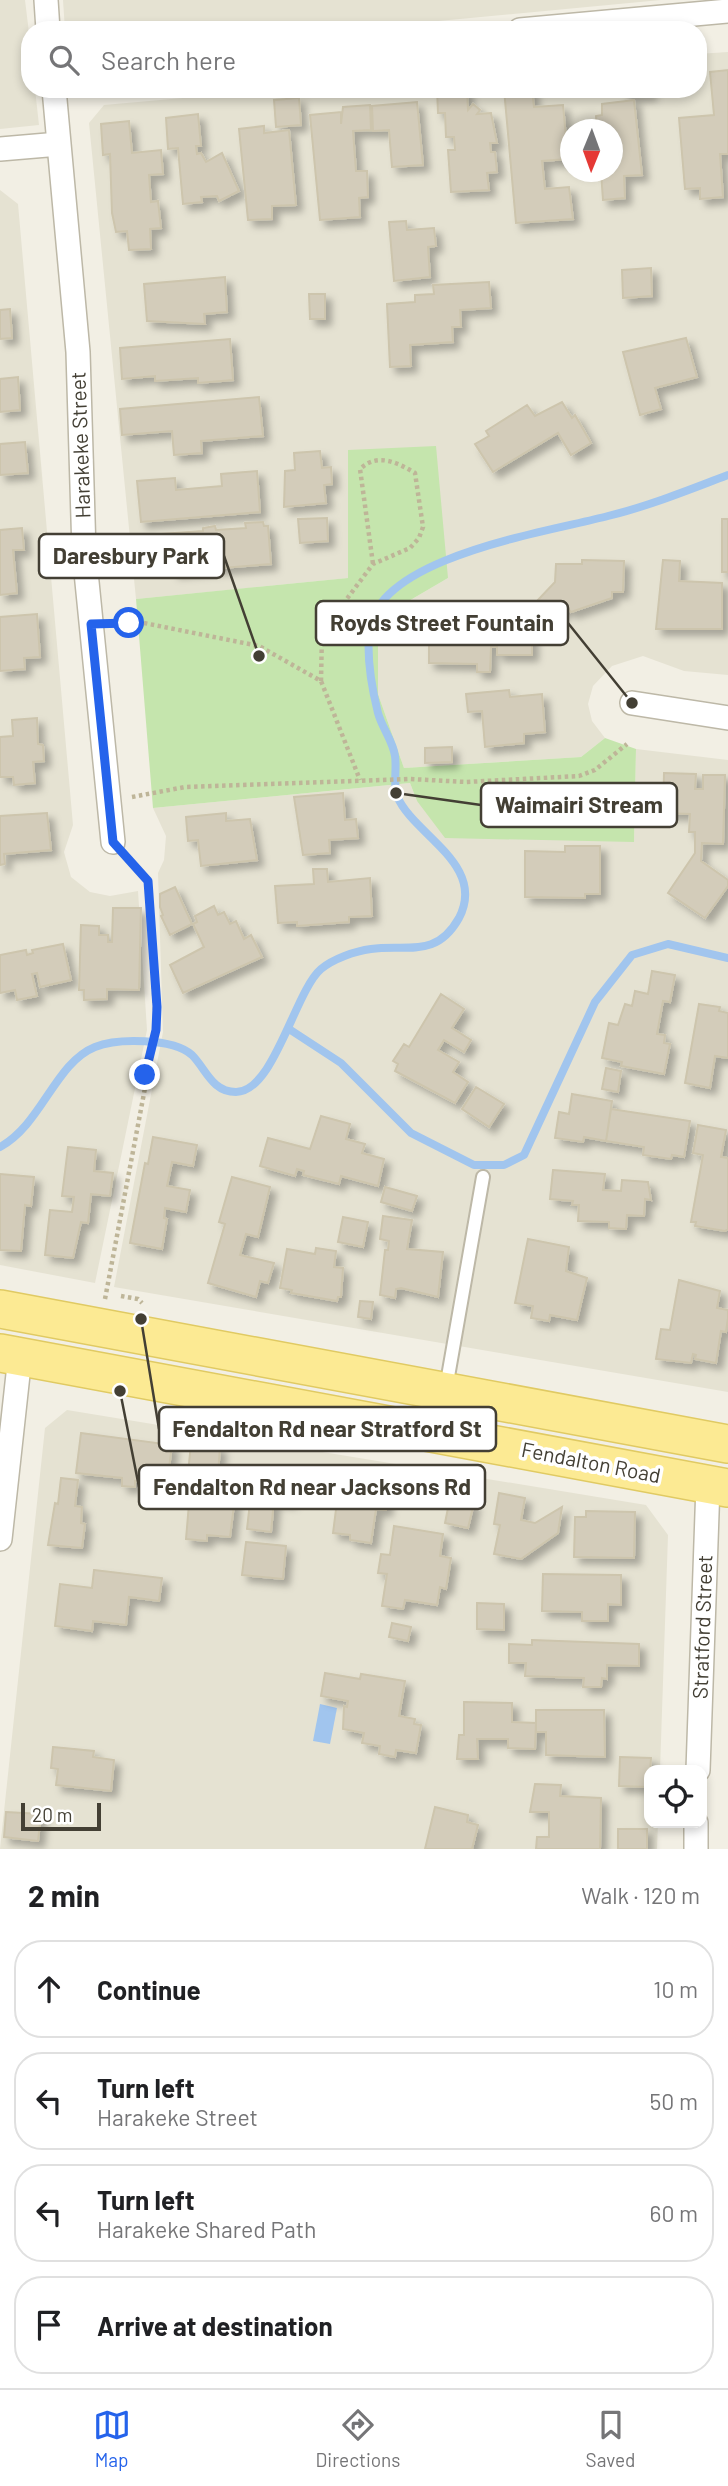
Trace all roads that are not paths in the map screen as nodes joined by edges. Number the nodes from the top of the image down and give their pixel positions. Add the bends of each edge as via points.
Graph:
1 (46, 0) edge
2 (728, 11) edge
3 (47, 21) edge
4 (619, 21) edge
5 (55, 98) edge
6 (59, 145) junction
7 (0, 149) edge
8 (632, 703) dead end
9 (728, 719) edge
10 (113, 842) road end
11 (483, 1177) dead end
12 (0, 1309) edge
13 (10, 1354) edge
14 (445, 1392) junction
15 (728, 1444) edge
16 (718, 1486) edge
17 (0, 1539) edge
18 (698, 1765) edge
19 (696, 1828) edge
20 (696, 1849) edge

1 - 3 street
2 - 4 street
5 - 6 street, Harakeke Street
6 - 7 street
6 - 10 street, Harakeke Street via 78,352 84,552
8 - 9 street
11 - 14 lane
12 - 14 main road, Fendalton Road
13 - 16 main road, Fendalton Road
13 - 17 street
14 - 15 main road, Fendalton Road
16 - 18 street, Stratford Street
19 - 20 street

